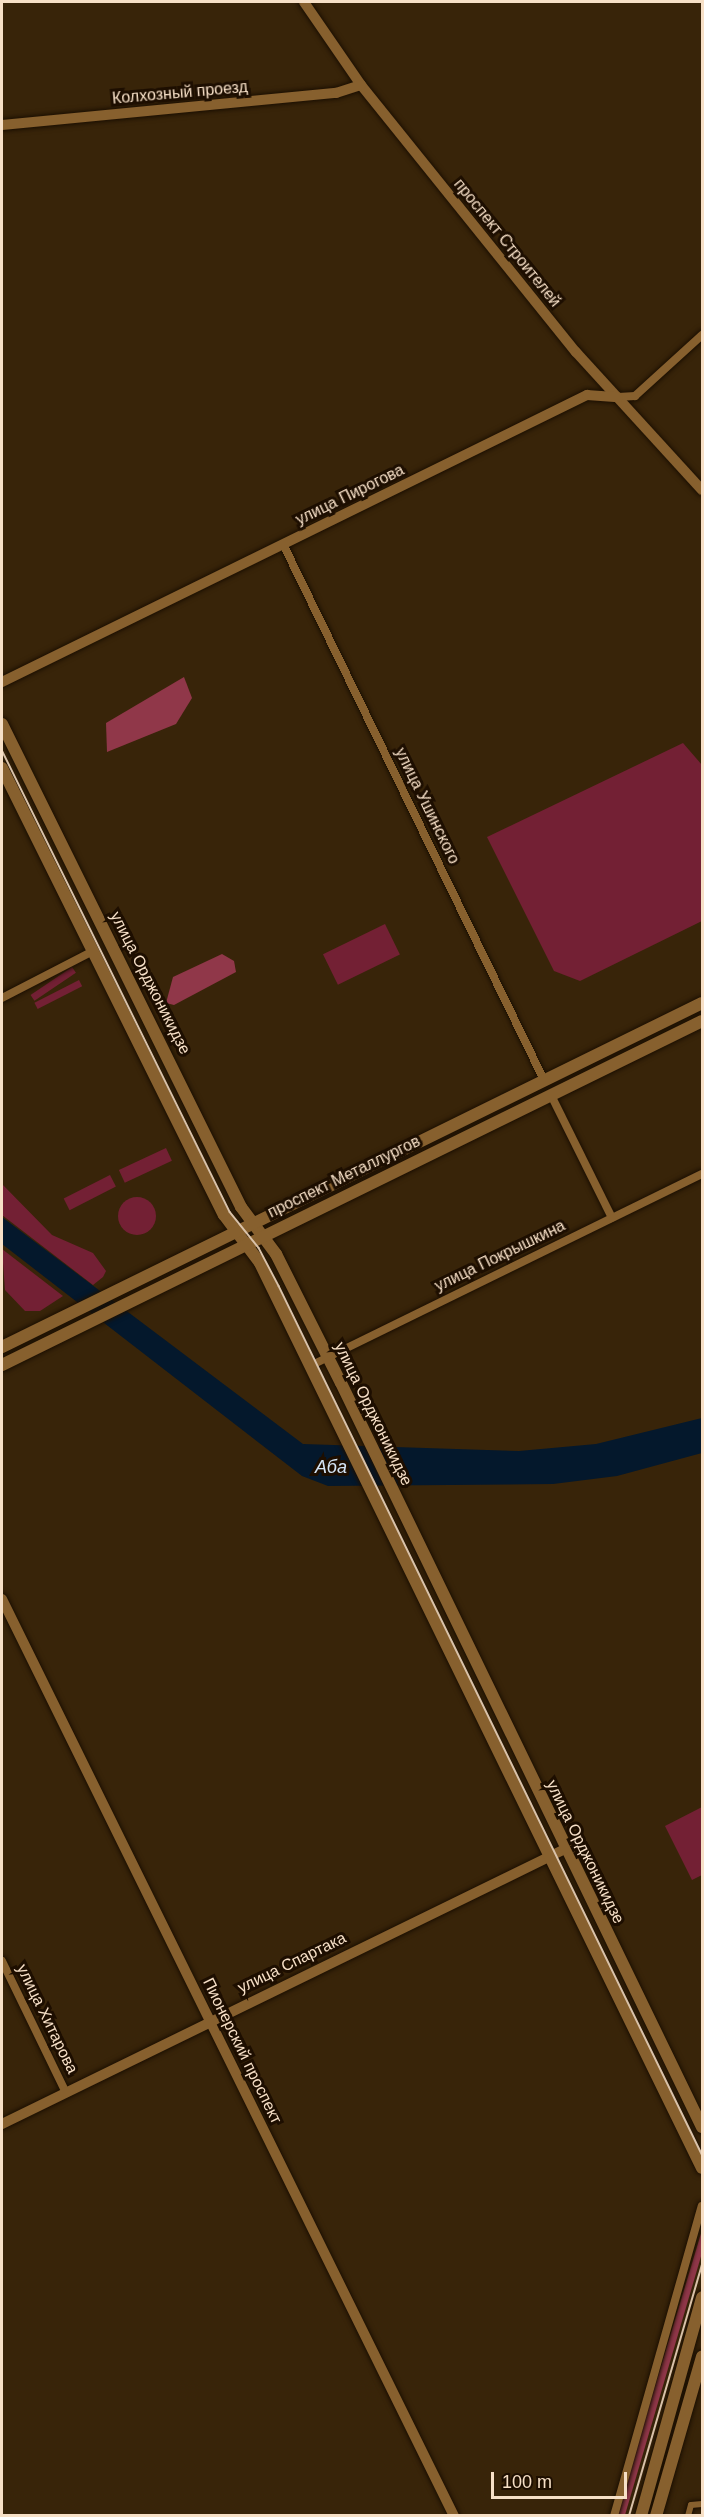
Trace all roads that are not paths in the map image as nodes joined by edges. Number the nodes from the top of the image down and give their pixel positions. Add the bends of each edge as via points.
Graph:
1 (304, 2) edge
2 (361, 85) junction
3 (2, 125) edge
4 (702, 335) edge
5 (618, 397) junction
6 (702, 490) edge
7 (283, 544) junction
8 (2, 682) edge
9 (2, 724) edge
10 (2, 768) edge
11 (93, 951) junction
12 (2, 998) edge
13 (702, 1003) edge
14 (702, 1021) edge
15 (544, 1080) junction
16 (551, 1095) junction
17 (702, 1173) edge
18 (612, 1218) junction
19 (252, 1222) junction
20 (236, 1230) junction
21 (263, 1235) junction
22 (248, 1243) junction
23 (2, 1347) edge
24 (327, 1357) junction
25 (2, 1365) edge
26 (310, 1366) junction
27 (2, 1599) edge
28 (565, 1849) junction
29 (549, 1857) junction
30 (2, 1961) edge
31 (209, 2020) junction
32 (65, 2091) junction
33 (2, 2124) edge
34 (702, 2127) edge
35 (702, 2168) edge
36 (702, 2206) edge
37 (702, 2297) edge
38 (702, 2357) edge
39 (683, 2366) junction
40 (698, 2371) junction
41 (702, 2504) edge
42 (454, 2516) edge
43 (614, 2516) edge
44 (641, 2516) edge
45 (656, 2516) edge
46 (688, 2516) edge

1 - 2 street, проспект Строителей
2 - 3 street, Колхозный проезд via 336,93
2 - 5 street, проспект Строителей
4 - 5 street, улица Пирогова via 635,396
5 - 6 street, проспект Строителей
5 - 7 street, улица Пирогова via 587,395
7 - 8 street, улица Пирогова
7 - 15 street, улица Ушинского
9 - 19 main road, улица Орджоникидзе
10 - 11 main road, улица Орджоникидзе
11 - 12 street
11 - 20 main road, улица Орджоникидзе
13 - 15 main road, проспект Металлургов
14 - 16 main road, проспект Металлургов
15 - 19 main road, проспект Металлургов
16 - 18 street
16 - 21 main road, проспект Металлургов
17 - 18 street, улица Покрышкина
18 - 24 street, улица Покрышкина
19 - 20 main road, проспект Металлургов
19 - 21 main road, улица Орджоникидзе
20 - 22 main road, улица Орджоникидзе
20 - 23 main road, проспект Металлургов
21 - 22 main road, проспект Металлургов
21 - 24 main road, улица Орджоникидзе
22 - 25 main road, проспект Металлургов
22 - 26 main road, улица Орджоникидзе
24 - 26 street, улица Покрышкина
24 - 28 main road, улица Орджоникидзе
26 - 29 main road, улица Орджоникидзе
27 - 31 street, Пионерский проспект
28 - 29 street, улица Спартака
28 - 34 main road, улица Орджоникидзе
29 - 31 street, улица Спартака
29 - 35 main road, улица Орджоникидзе
30 - 32 street, улица Хитарова
31 - 32 street, улица Спартака
31 - 42 street, Пионерский проспект
32 - 33 street, улица Спартака
36 - 43 street
37 - 39 main road
38 - 40 main road
39 - 40 street
39 - 44 main road
40 - 45 main road
41 - 46 street via 691,2505

